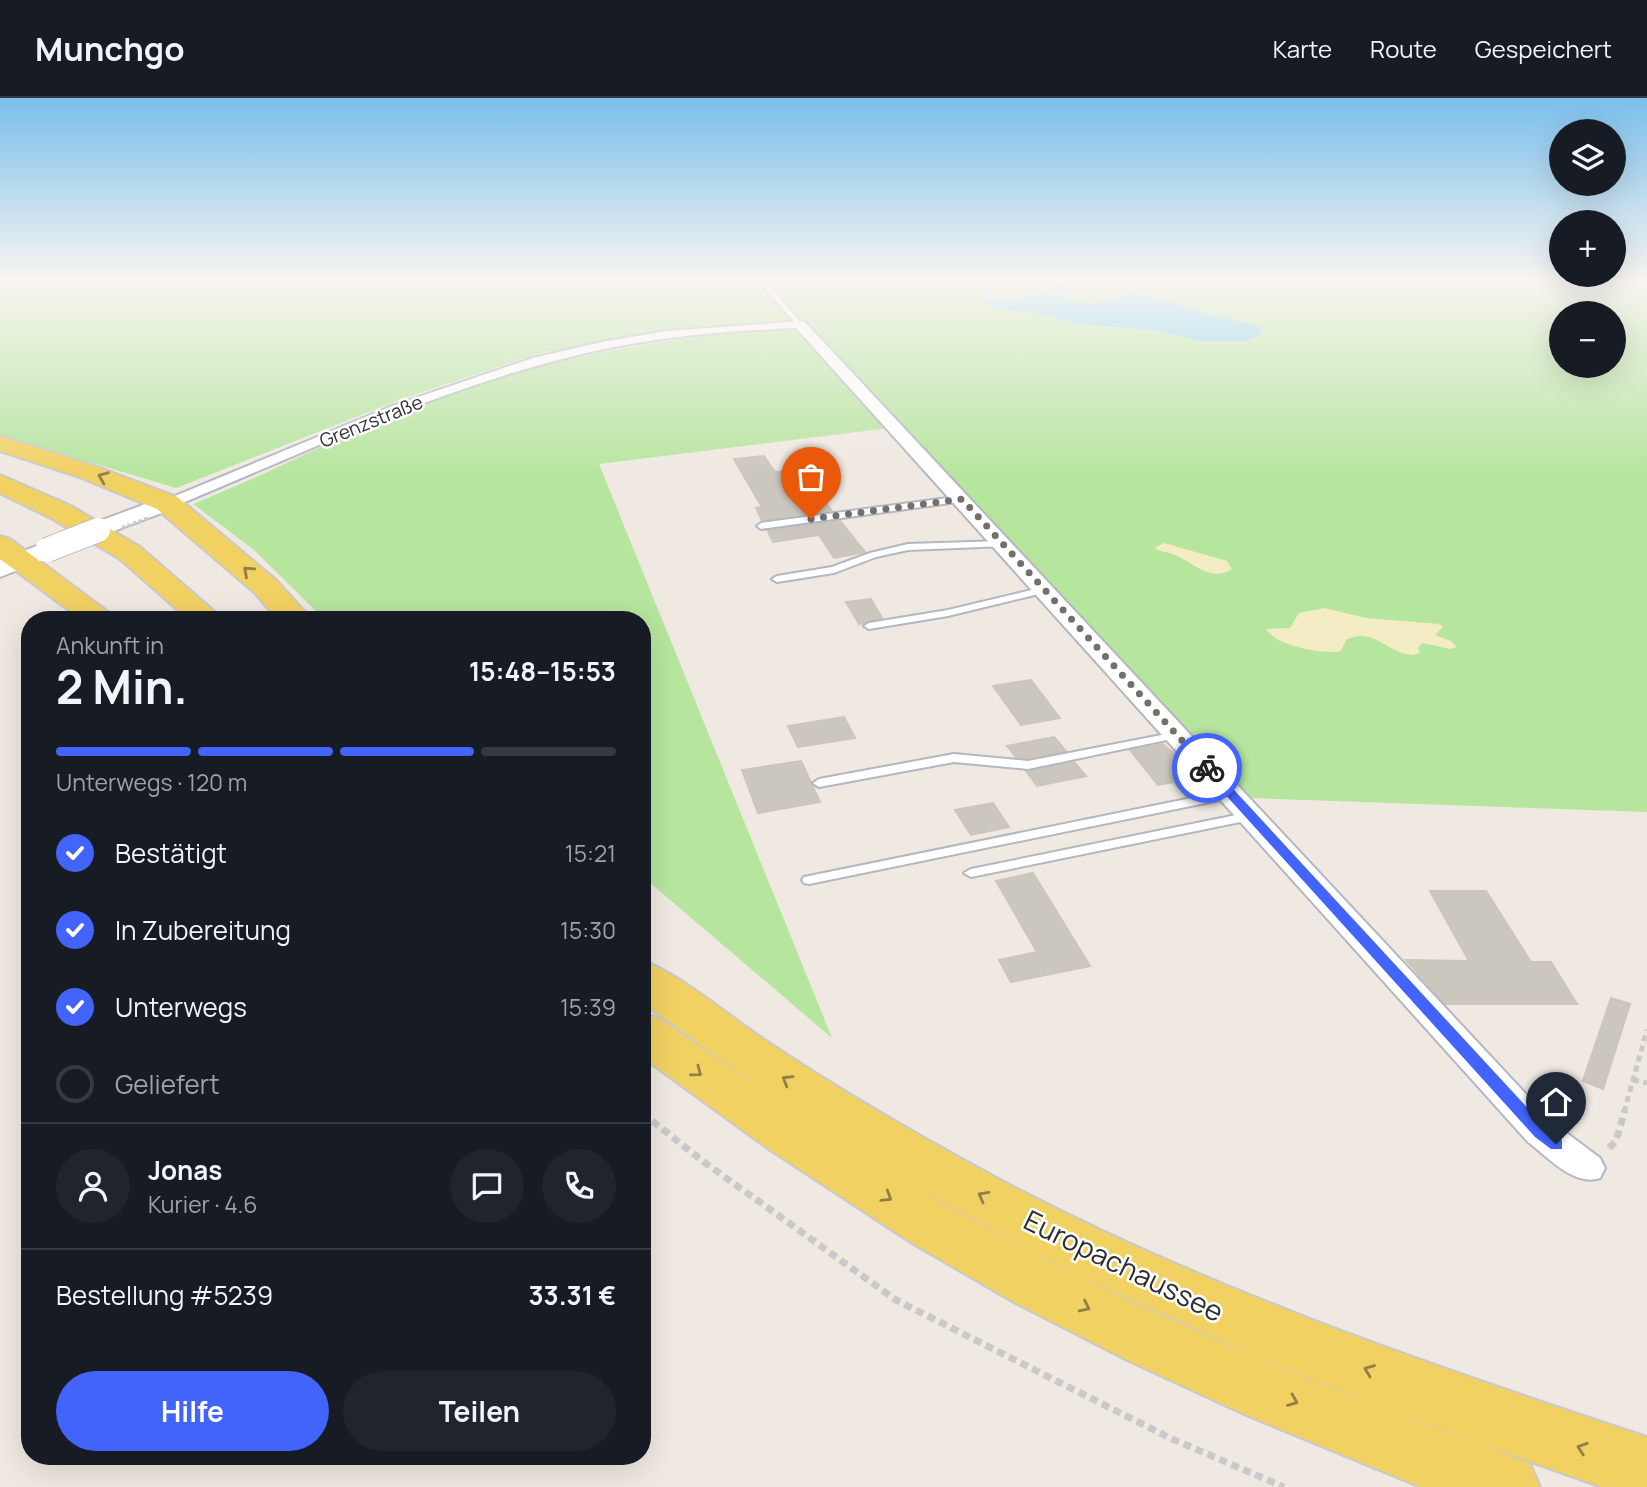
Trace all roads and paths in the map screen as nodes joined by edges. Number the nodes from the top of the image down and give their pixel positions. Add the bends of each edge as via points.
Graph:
1 (603, 346) edge
2 (819, 346) edge
3 (0, 443) edge
4 (0, 483) edge
5 (962, 499) junction
6 (167, 503) junction
7 (761, 526) dead end
8 (1003, 544) junction
9 (14, 561) edge
10 (777, 579) dead end
11 (1044, 590) junction
12 (91, 611) edge
13 (197, 611) edge
14 (287, 611) edge
15 (869, 626) dead end
16 (1177, 735) junction
17 (819, 783) dead end
18 (1231, 794) junction
19 (1251, 816) junction
20 (971, 873) dead end
21 (809, 880) dead end
22 (651, 985) edge
23 (1647, 1030) edge
24 (651, 1038) edge
25 (1633, 1080) junction
26 (1647, 1083) edge
27 (651, 1120) edge
28 (1588, 1168) joint
29 (1647, 1470) edge
30 (1284, 1487) edge
31 (1507, 1487) edge

1 - 6 street, Grenzstraße via 471,381
2 - 5 street
6 -> 3 main road
4 - 13 main road via 61,512 130,554
5 - 7 lane
5 - 8 street
6 - 9 street, Grenzstraße, bridge
14 -> 6 main road via 256,578
8 - 10 lane via 908,547 834,570
8 - 11 street
9 - 12 main road
11 - 15 lane
11 - 16 street
16 - 17 lane via 1028,765 954,758
16 - 18 street
18 - 19 street
18 - 21 lane
19 - 20 lane
19 - 28 street via 1540,1132
29 -> 22 main road, Europachaussee via 1478,1412 1227,1316 1059,1237 910,1155 743,1053
23 - 25 path
24 -> 31 main road via 886,1198 1033,1282 1216,1370
25 - 26 path
25 - 28 path via 1616,1141
27 - 30 path via 896,1300 1170,1438

